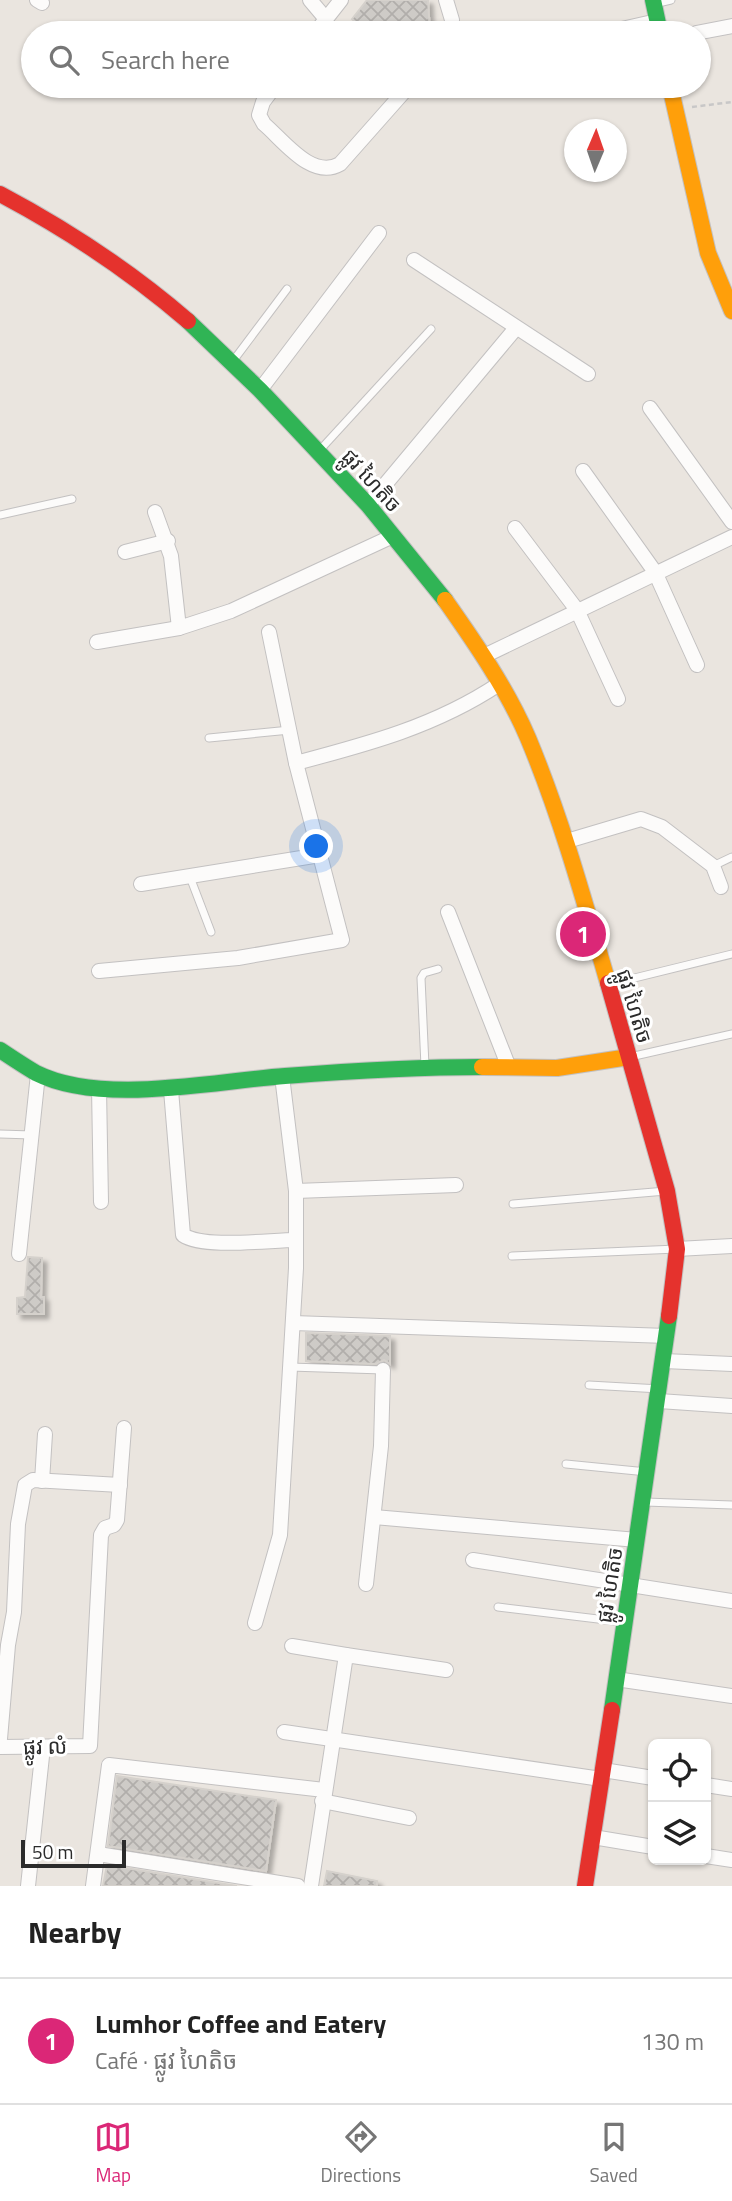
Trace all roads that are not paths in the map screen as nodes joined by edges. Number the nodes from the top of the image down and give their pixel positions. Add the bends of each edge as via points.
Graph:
1 (310, 0) edge
2 (341, 0) edge
3 (446, 0) edge
4 (671, 0) edge
5 (653, 2) edge
6 (326, 19) joint
7 (452, 21) edge
8 (657, 21) edge
9 (732, 26) edge
10 (711, 30) edge
11 (266, 98) edge
12 (398, 98) edge
13 (673, 98) edge
14 (0, 194) edge
15 (379, 233) dead end
16 (414, 260) dead end
17 (287, 289) dead end
18 (732, 311) edge
19 (516, 328) junction
20 (431, 329) dead end
21 (232, 363) junction
22 (588, 374) dead end
23 (261, 390) junction
24 (650, 408) dead end
25 (318, 452) junction
26 (583, 471) dead end
27 (72, 499) dead end
28 (368, 505) junction
29 (155, 512) dead end
30 (0, 515) edge
31 (732, 522) edge
32 (515, 528) dead end
33 (393, 536) junction
34 (732, 537) edge
35 (168, 541) junction
36 (125, 552) dead end
37 (655, 572) junction
38 (578, 610) junction
39 (179, 628) junction
40 (269, 632) dead end
41 (97, 642) dead end
42 (484, 656) junction
43 (697, 665) dead end
44 (499, 684) junction
45 (618, 699) dead end
46 (291, 730) junction
47 (209, 738) dead end
48 (296, 763) junction
49 (567, 841) junction
50 (320, 855) junction
51 (732, 857) edge
52 (713, 866) junction
53 (190, 876) junction
54 (141, 884) dead end
55 (721, 887) dead end
56 (448, 912) dead end
57 (211, 932) dead end
58 (732, 954) edge
59 (438, 969) dead end
60 (99, 971) dead end
61 (606, 985) junction
62 (732, 1034) edge
63 (0, 1050) edge
64 (629, 1057) junction
65 (508, 1065) junction
66 (425, 1067) junction
67 (38, 1074) junction
68 (282, 1076) junction
69 (99, 1088) junction
70 (171, 1090) junction
71 (0, 1134) edge
72 (32, 1135) junction
73 (456, 1185) dead end
74 (296, 1191) junction
75 (667, 1191) junction
76 (101, 1202) dead end
77 (513, 1204) dead end
78 (296, 1240) junction
79 (732, 1246) edge
80 (677, 1249) junction
81 (19, 1254) dead end
82 (512, 1256) dead end
83 (292, 1324) junction
84 (667, 1336) junction
85 (664, 1361) junction
86 (732, 1364) edge
87 (290, 1367) junction
88 (383, 1370) joint
89 (589, 1385) dead end
90 (659, 1395) junction
91 (732, 1406) edge
92 (124, 1428) dead end
93 (45, 1434) dead end
94 (566, 1464) dead end
95 (648, 1472) junction
96 (42, 1481) junction
97 (120, 1485) junction
98 (644, 1502) junction
99 (732, 1505) edge
100 (374, 1517) junction
101 (637, 1540) junction
102 (473, 1560) dead end
103 (366, 1584) dead end
104 (629, 1585) junction
105 (732, 1601) edge
106 (498, 1607) dead end
107 (624, 1622) junction
108 (255, 1623) dead end
109 (292, 1646) dead end
110 (346, 1655) junction
111 (446, 1670) dead end
112 (616, 1679) junction
113 (732, 1696) edge
114 (284, 1732) dead end
115 (0, 1739) edge
116 (332, 1740) junction
117 (43, 1746) junction
118 (0, 1747) edge
119 (602, 1775) junction
120 (648, 1778) edge
121 (711, 1786) edge
122 (732, 1789) edge
123 (323, 1796) junction
124 (409, 1818) dead end
125 (593, 1837) junction
126 (648, 1846) edge
127 (98, 1854) junction
128 (711, 1857) edge
129 (732, 1860) edge
130 (28, 1886) edge
131 (93, 1886) edge
132 (298, 1886) edge
133 (311, 1886) edge
134 (585, 1886) edge

1 - 6 street
2 - 6 street
3 - 7 street
4 - 5 lane
5 - 8 street
9 - 10 street
11 - 12 street via 259,114 264,124 315,169 328,171 340,164
13 - 18 street via 708,253
14 - 21 street, ផ្លូវ ហៃតិច via 51,220 145,284
15 - 23 street
16 - 19 street
17 - 21 lane
19 - 22 street
19 - 28 street
20 - 25 lane
21 - 23 street, ផ្លូវ ហៃតិច
23 - 25 street, ផ្លូវ ហៃតិច
24 - 31 street
25 - 28 street, ផ្លូវ ហៃតិច
26 - 37 street
27 - 30 lane
28 - 33 street, ផ្លូវ ហៃតិច
29 - 35 street
32 - 38 street
33 - 39 street via 267,597
33 - 42 street, ផ្លូវ ហៃតិច
34 - 37 street
35 - 36 street
35 - 39 street
37 - 38 street
37 - 43 street
38 - 42 street
38 - 45 street
39 - 41 street
40 - 46 street
42 - 44 street, ផ្លូវ ហៃតិច
44 - 48 street via 437,720
44 - 49 street, ផ្លូវ ហៃតិច via 527,736
46 - 47 lane
46 - 48 street
48 - 50 street
49 - 52 street via 641,819 662,827
49 - 61 street, ផ្លូវ ហៃតិច
50 - 53 street
50 - 60 street via 342,940 238,958
51 - 52 lane
52 - 55 street
53 - 54 street
53 - 57 lane
56 - 65 street
58 - 61 lane
59 - 66 lane via 421,978
61 - 64 street, ផ្លូវ ហៃតិច
62 - 64 lane
63 - 67 street
64 - 65 street via 557,1068
64 - 75 street, ផ្លូវ ហៃតិច
65 - 66 street
66 - 68 street
67 - 69 street
67 - 72 street
68 - 70 street
68 - 74 street
69 - 70 street
69 - 76 street
70 - 78 street via 183,1235 211,1241
71 - 72 lane
72 - 81 street
73 - 74 street
74 - 78 street
75 - 77 lane
75 - 80 street, ផ្លូវ ហៃតិច
78 - 83 street
79 - 80 street
80 - 82 lane
80 - 84 street, ផ្លូវ ហៃតិច
83 - 84 street
83 - 87 street
84 - 85 street, ផ្លូវ ហៃតិច
85 - 86 street
85 - 90 street, ផ្លូវ ហៃតិច
87 - 88 lane
87 - 108 street via 280,1535
88 - 100 street
89 - 90 lane
90 - 91 street
90 - 95 street, ផ្លូវ ហៃតិច
92 - 97 street
93 - 96 street
94 - 95 lane
95 - 98 street, ផ្លូវ ហៃតិច
96 - 97 street
96 - 115 street via 25,1485 18,1524
97 - 117 street, ផ្លូវ លំ via 117,1520 101,1535 90,1746
98 - 99 lane
98 - 101 street, ផ្លូវ ហៃតិច
100 - 101 street
100 - 103 street
101 - 104 street, ផ្លូវ ហៃតិច
102 - 104 street
104 - 105 street
104 - 107 street, ផ្លូវ ហៃតិច
106 - 107 lane
107 - 112 street, ផ្លូវ ហៃតិច
109 - 110 street
110 - 111 street
110 - 116 street
112 - 113 street
112 - 119 street, ផ្លូវ ហៃតិច
114 - 116 street
116 - 119 street
116 - 123 street
117 - 118 street, ផ្លូវ លំ
117 - 130 street
119 - 120 street
119 - 125 street, ផ្លូវ ហៃតិច
121 - 122 street
123 - 124 street
123 - 127 street via 109,1765
123 - 133 street
125 - 126 street
125 - 134 street, ផ្លូវ ហៃតិច
127 - 131 street
127 - 132 street
128 - 129 street

